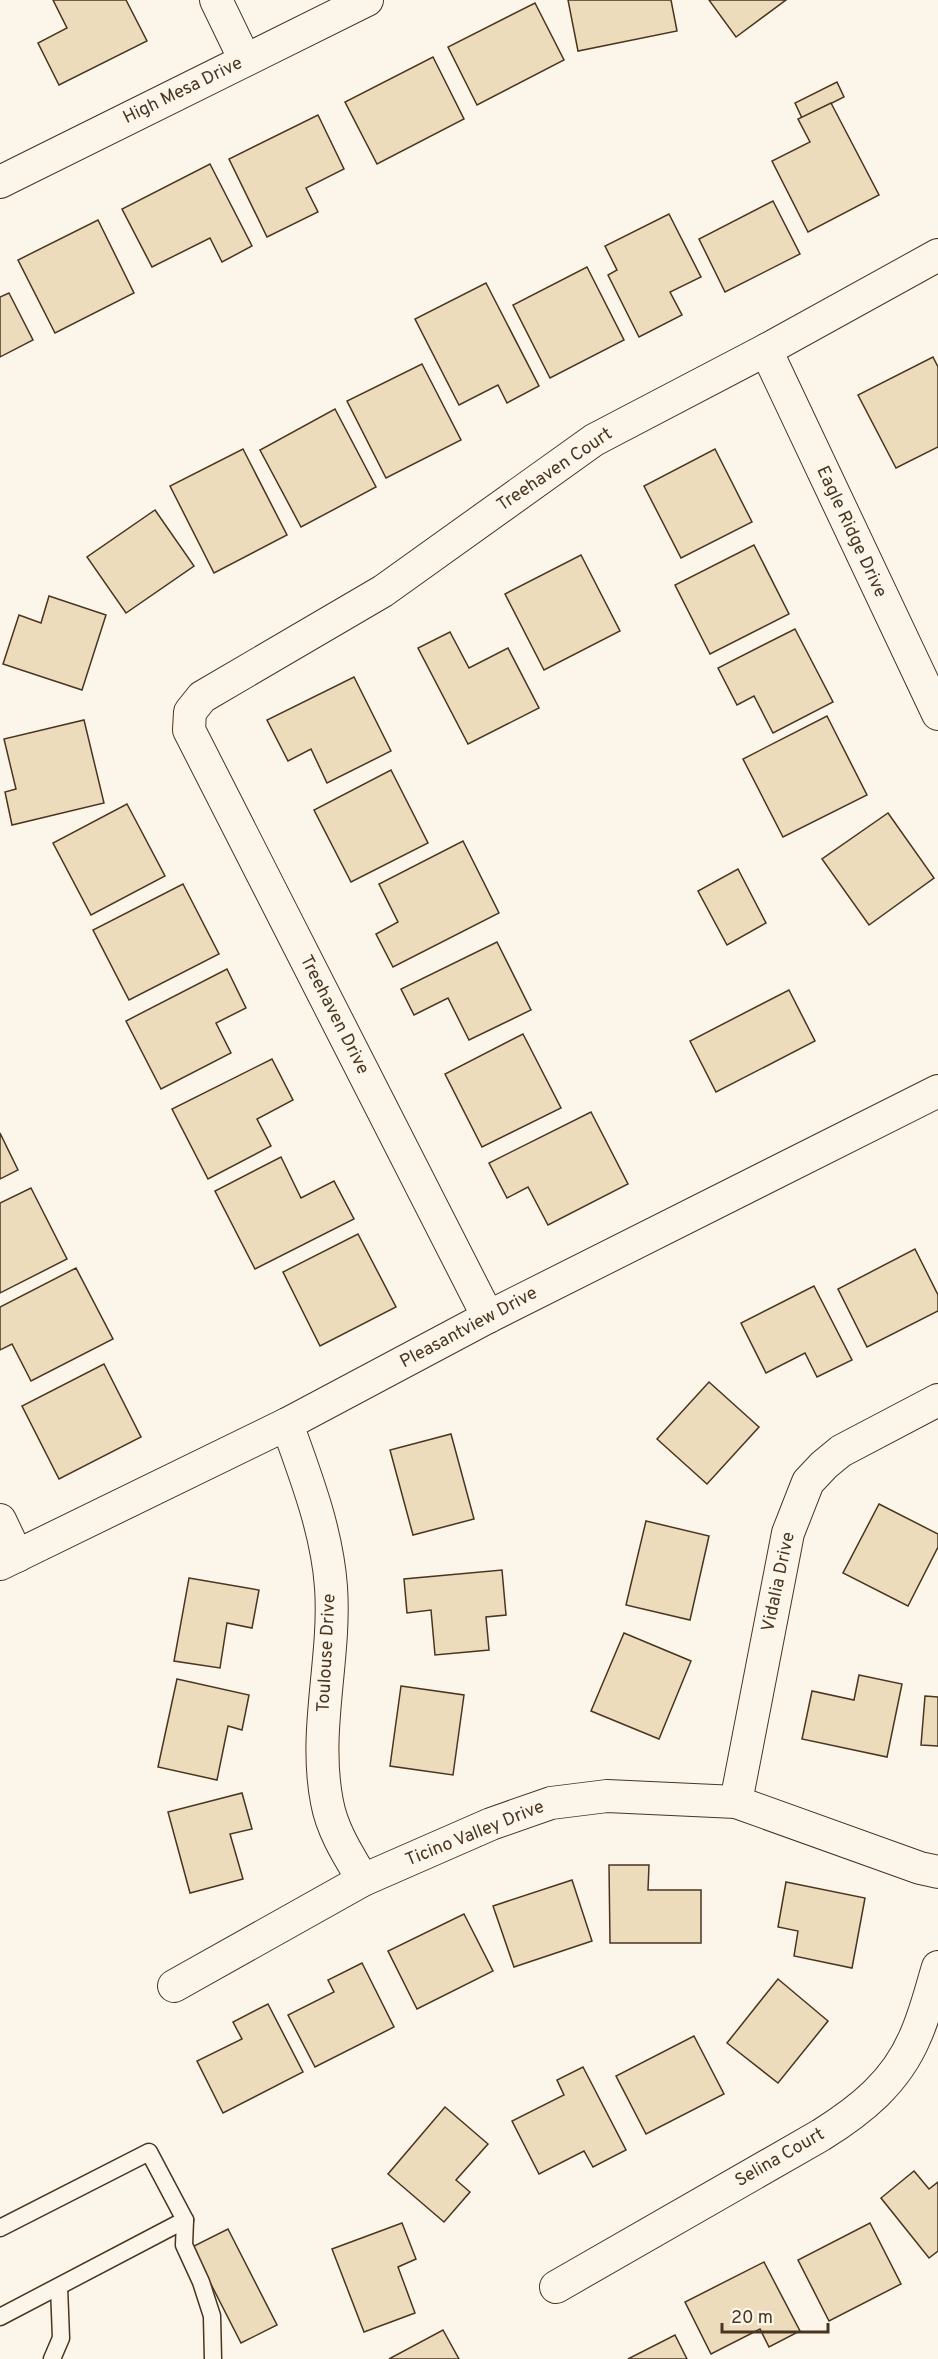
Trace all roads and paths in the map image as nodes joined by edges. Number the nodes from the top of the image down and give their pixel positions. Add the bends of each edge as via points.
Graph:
1 (216, 0) edge
2 (367, 0) edge
3 (245, 60) junction
4 (0, 182) edge
5 (938, 255) edge
6 (766, 350) junction
7 (190, 712) joint
8 (938, 714) edge
9 (938, 1091) edge
10 (488, 1317) junction
11 (938, 1400) edge
12 (287, 1424) junction
13 (0, 1520) edge
14 (8, 1560) edge
15 (736, 1802) junction
16 (938, 1872) edge
17 (363, 1880) junction
18 (938, 1967) edge
19 (174, 1986) dead end
20 (185, 2220) junction
21 (0, 2228) edge
22 (58, 2287) junction
23 (556, 2287) dead end
24 (0, 2317) edge
25 (52, 2359) edge
26 (213, 2359) edge

1 - 3 street
2 - 3 street, High Mesa Drive
3 - 4 street, High Mesa Drive
5 - 6 street, Treehaven Court
6 - 7 street, Treehaven Court via 594,440 383,591 202,697
6 - 8 street, Eagle Ridge Drive
7 - 10 street, Treehaven Drive via 189,730
9 - 10 street, Pleasantview Drive
10 - 12 street, Pleasantview Drive
11 - 15 street, Vidalia Drive via 841,1451 808,1482 788,1533
12 - 14 street, Pleasantview Drive
12 - 17 street, Toulouse Drive via 314,1499 331,1587 322,1743 327,1802 339,1838
13 - 14 street
15 - 16 street, Ticino Valley Drive
15 - 17 street, Ticino Valley Drive via 608,1796 551,1803 491,1824
17 - 19 street, Ticino Valley Drive
18 - 23 street, Selina Court via 915,2038 894,2074 858,2112
20 - 21 lane via 149,2152
20 - 22 lane
20 - 26 lane via 184,2245 212,2316
22 - 24 lane
22 - 25 lane via 61,2338

